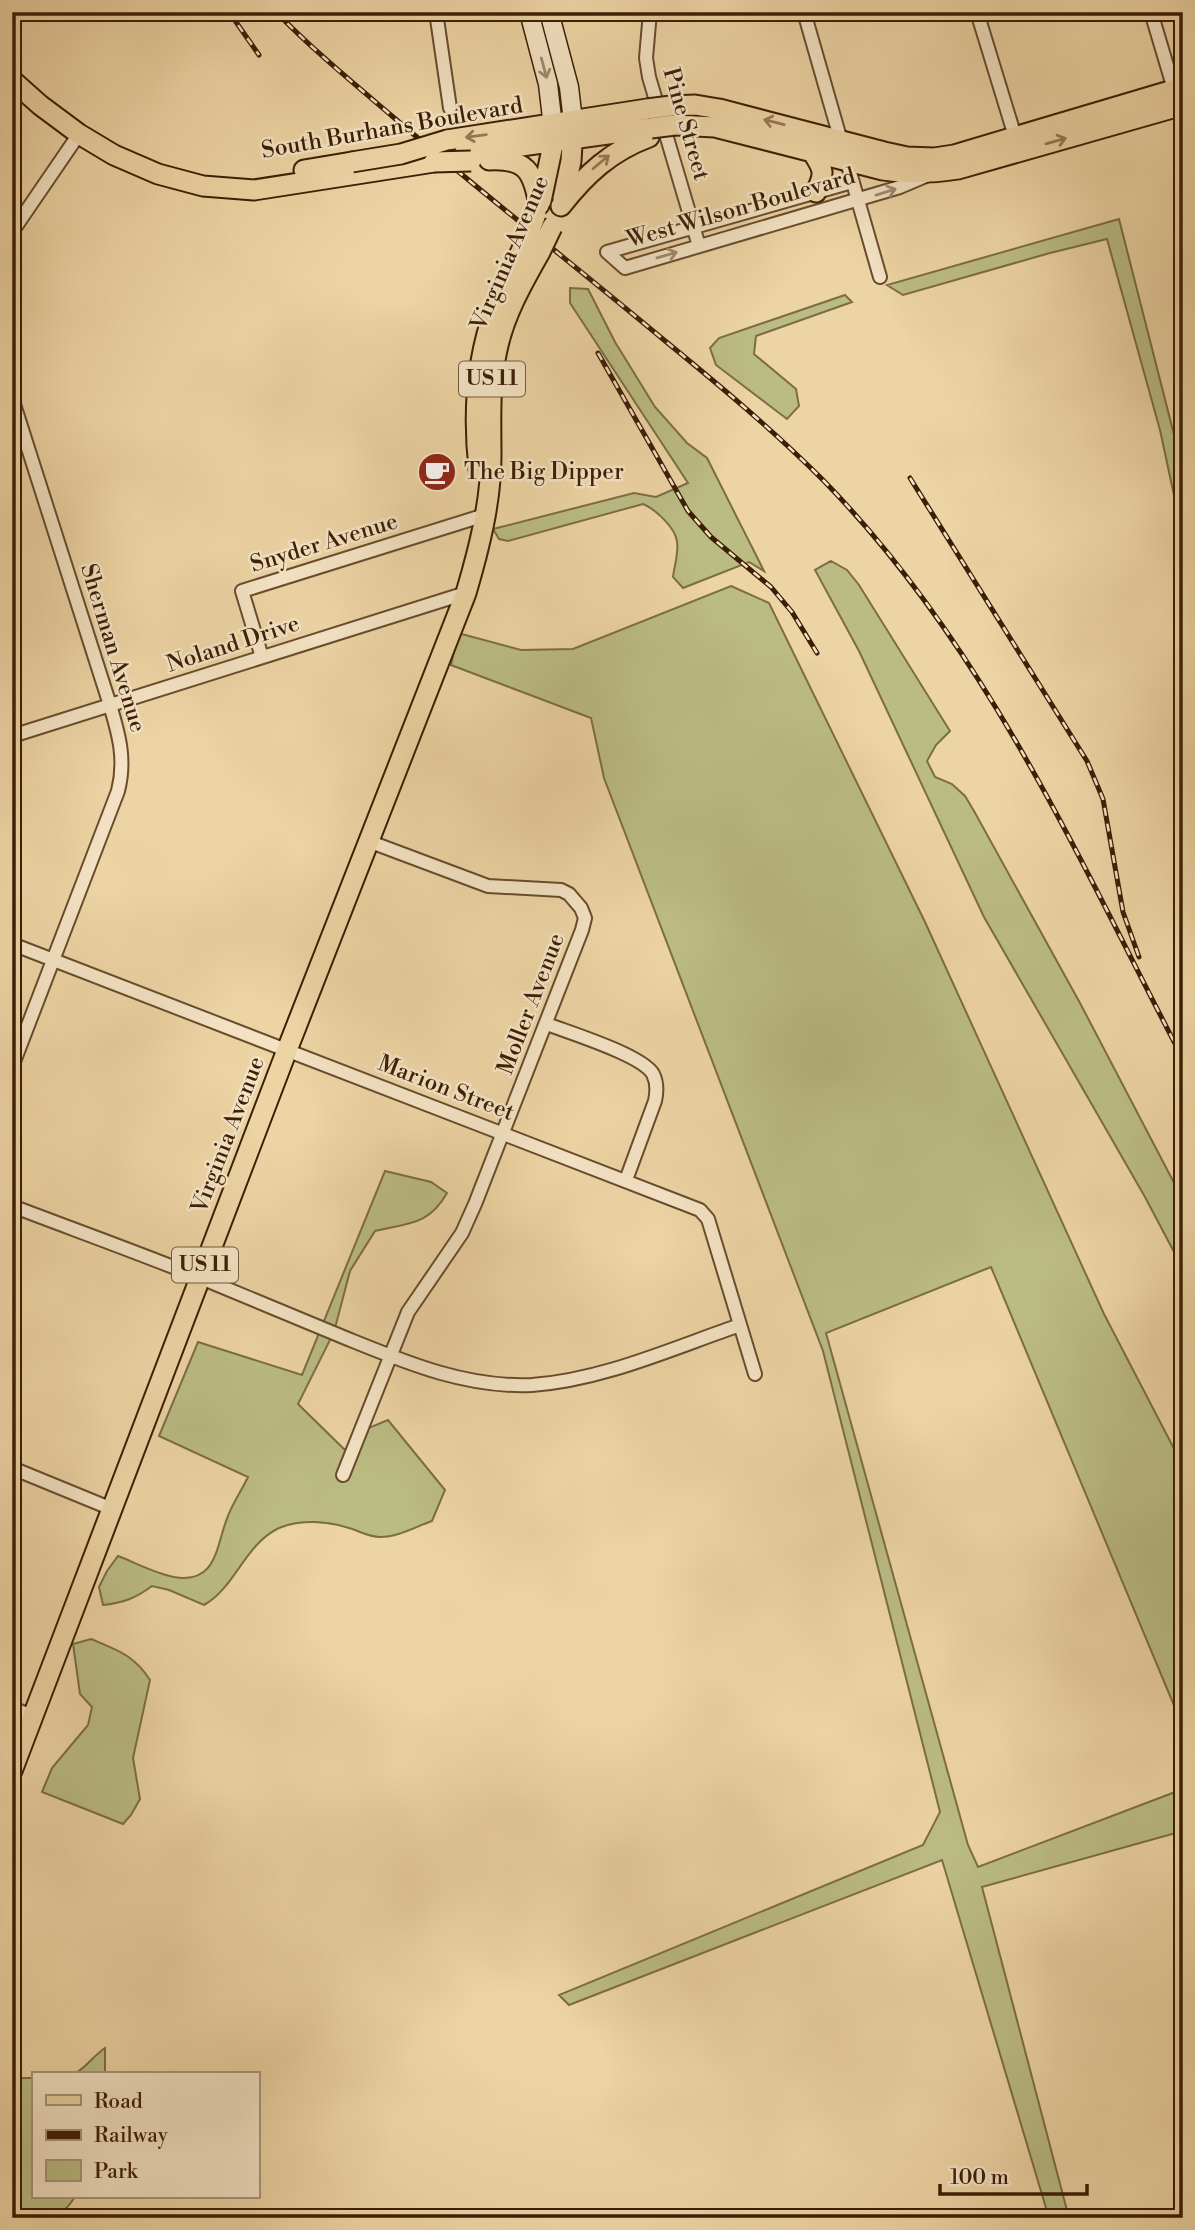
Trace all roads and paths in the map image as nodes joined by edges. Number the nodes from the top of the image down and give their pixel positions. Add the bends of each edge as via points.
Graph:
1 (436, 12) edge
2 (528, 12) edge
3 (549, 12) edge
4 (650, 12) edge
5 (804, 12) edge
6 (977, 12) edge
7 (1151, 12) edge
8 (12, 80) edge
9 (1180, 97) edge
10 (450, 108) dead end
11 (651, 124) junction
12 (563, 131) junction
13 (79, 134) junction
14 (840, 139) junction
15 (1017, 145) junction
16 (813, 153) junction
17 (468, 157) junction
18 (846, 161) junction
19 (353, 169) junction
20 (934, 172) junction
21 (852, 182) junction
22 (816, 192) junction
23 (857, 200) junction
24 (561, 206) junction
25 (538, 210) junction
26 (694, 227) junction
27 (12, 232) edge
28 (533, 246) junction
29 (699, 246) junction
30 (880, 277) dead end
31 (12, 398) edge
32 (485, 515) junction
33 (466, 593) junction
34 (262, 657) junction
35 (110, 705) junction
36 (12, 736) edge
37 (368, 841) junction
38 (12, 944) edge
39 (54, 960) junction
40 (547, 1024) junction
41 (287, 1049) junction
42 (12, 1067) edge
43 (504, 1133) junction
44 (626, 1180) junction
45 (12, 1206) edge
46 (200, 1277) junction
47 (740, 1325) junction
48 (390, 1356) junction
49 (755, 1374) dead end
50 (12, 1468) edge
51 (343, 1475) dead end
52 (112, 1509) junction
53 (12, 1708) edge
54 (33, 1716) junction
55 (12, 1771) edge

1 - 10 street
2 -> 12 main road, Virginia Avenue
3 - 12 main road, Virginia Avenue via 569,87
4 - 26 street, Pine Street via 649,77
5 - 14 street
6 - 15 street
7 - 9 street
8 - 13 main road, South Burhans Boulevard
9 - 15 main road, West Wilson Boulevard
11 - 12 main road, West Wilson Boulevard
14 -> 11 main road, West Wilson Boulevard, bridge via 695,105 671,106
11 - 16 main road, West Wilson Boulevard via 743,133
24 -> 11 main road via 577,185
12 - 17 main road, South Burhans Boulevard
12 -> 19 main road, South Burhans Boulevard, bridge via 447,140
12 - 24 main road, Virginia Avenue / US 11 via 569,172
12 - 25 main road, Virginia Avenue
13 - 19 main road, South Burhans Boulevard via 158,174 203,186
13 - 27 street
14 - 15 main road, West Wilson Boulevard via 907,157 934,158
14 - 18 street
15 - 20 main road, West Wilson Boulevard via 958,169
16 - 18 main road, West Wilson Boulevard
16 - 22 main road via 823,169
17 - 19 main road, South Burhans Boulevard, bridge
17 - 25 main road via 507,159 522,165 536,185
18 - 20 main road, West Wilson Boulevard via 904,173
18 - 21 street
23 -> 20 street, West Wilson Boulevard
21 - 22 street, West Wilson Boulevard
21 - 23 street
22 - 26 street, West Wilson Boulevard
23 - 29 street, West Wilson Boulevard
23 - 30 street
24 - 28 main road, Virginia Avenue / US 11, bridge via 552,227
25 - 28 main road, Virginia Avenue, bridge
26 - 29 street, Pine Street
26 -> 29 street, West Wilson Boulevard via 607,252 625,268
28 - 32 main road, Virginia Avenue / US 11 via 497,348
31 - 35 street, Sherman Avenue
32 - 33 main road, Virginia Avenue / US 11
32 - 34 street, Snyder Avenue via 242,591
33 - 34 street, Noland Drive
33 - 37 main road, Virginia Avenue / US 11
34 - 35 street, Noland Drive
35 - 36 street, Noland Drive
35 - 39 street, Sherman Avenue via 121,745 122,778
37 - 40 street, Moller Avenue via 473,882 561,890 576,901 585,918
37 - 41 main road, Virginia Avenue / US 11
38 - 39 street, Marion Street
39 - 41 street, Marion Street
39 - 42 street, Sherman Avenue
40 - 43 street, Moller Avenue
40 - 44 street via 632,1057 654,1075 655,1101
41 - 43 street, Marion Street
41 - 46 main road, Virginia Avenue / US 11
43 - 44 street, Marion Street
43 - 48 street, Moller Avenue via 461,1233 408,1312
44 - 47 street, Marion Street via 705,1213
45 - 46 street
46 - 48 street
46 - 52 main road, Virginia Avenue / US 11
47 - 48 street via 589,1376 533,1384 471,1381
47 - 49 street, Marion Street
48 - 51 street, Moller Avenue
50 - 52 street
52 - 54 main road, Virginia Avenue / US 11
53 - 54 street
54 - 55 main road, Virginia Avenue / US 11

